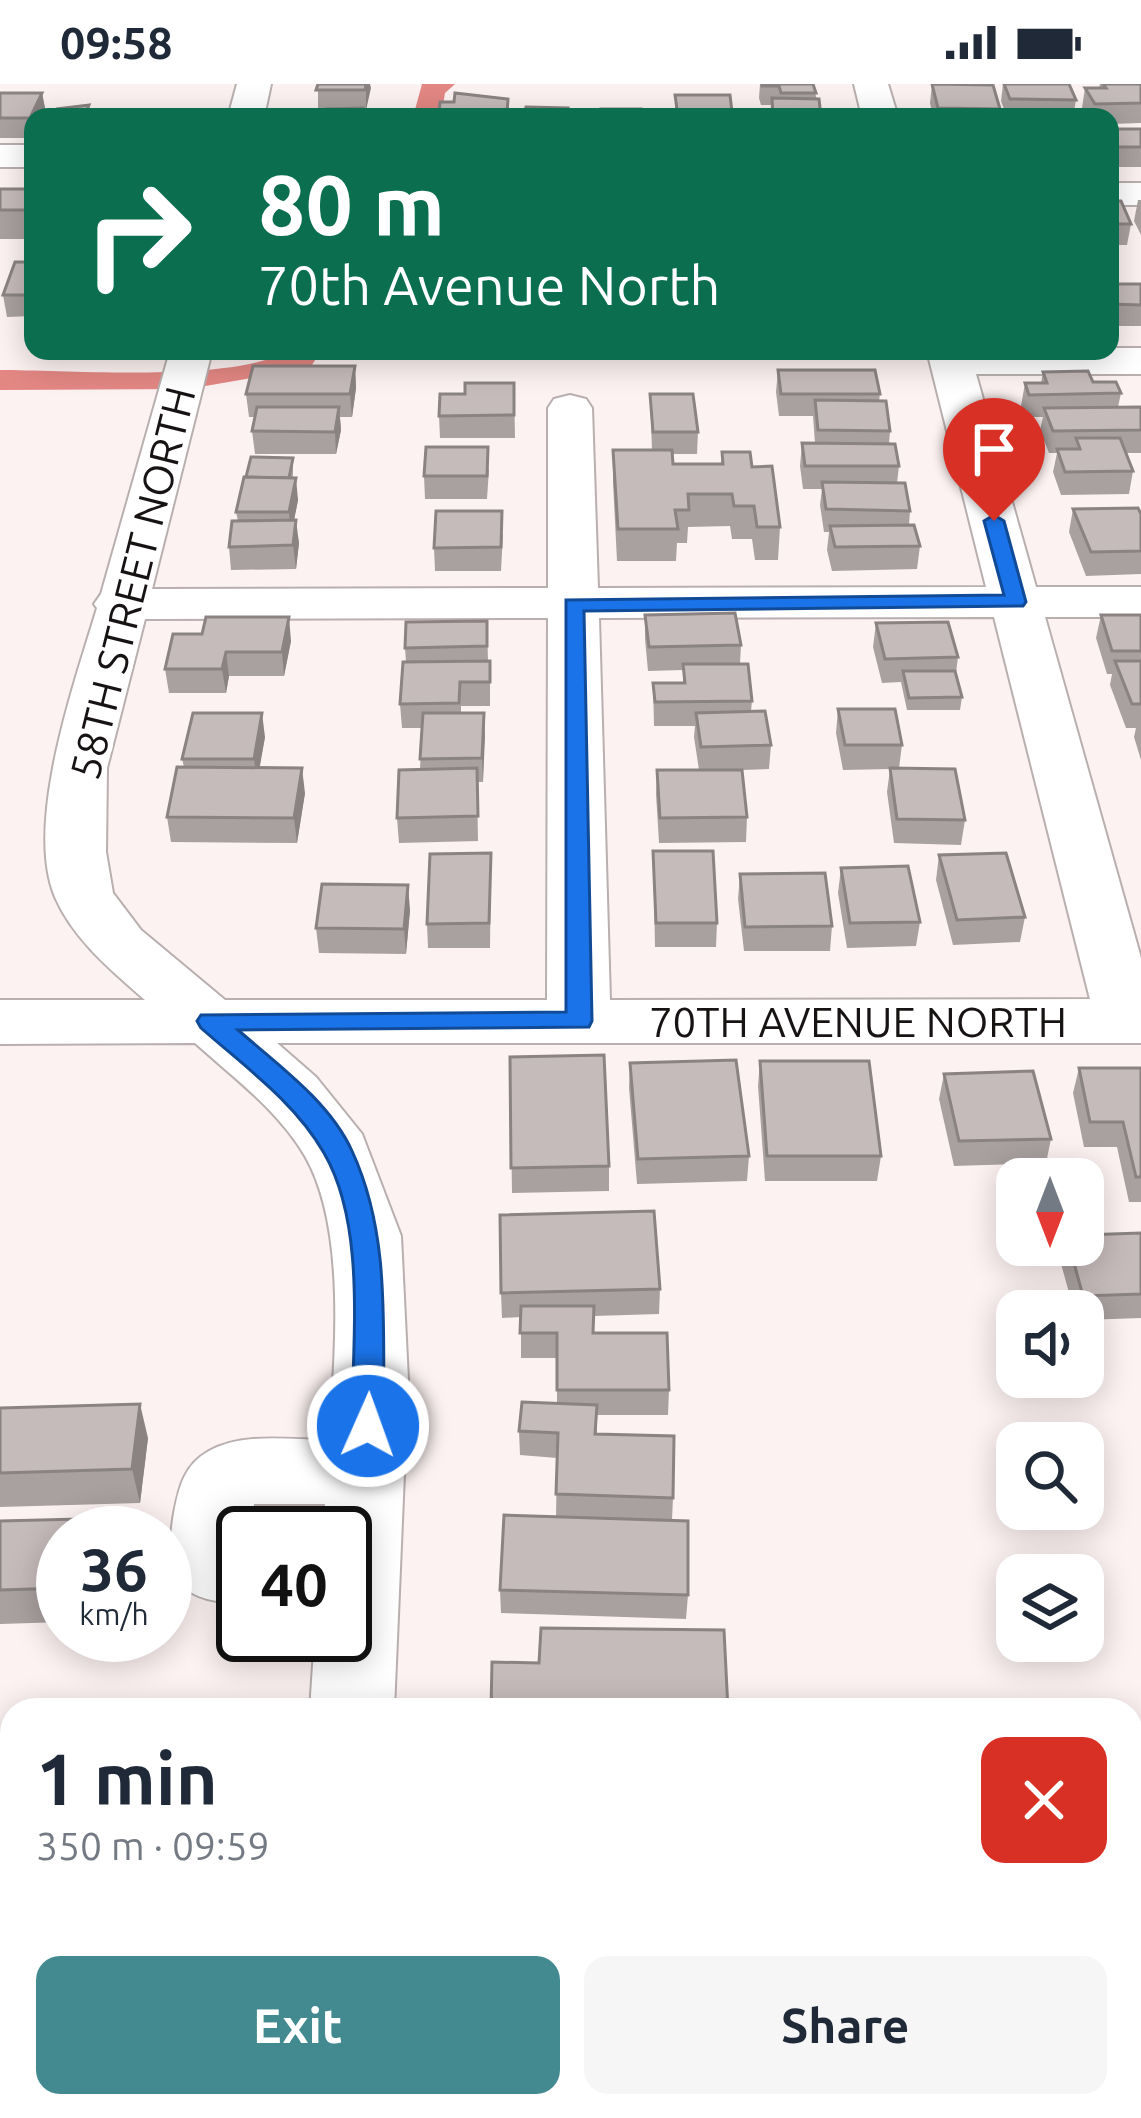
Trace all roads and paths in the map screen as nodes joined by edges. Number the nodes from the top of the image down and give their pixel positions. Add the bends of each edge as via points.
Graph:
1 (950, 360) edge
2 (1103, 360) edge
3 (1141, 361) edge
4 (187, 367) edge
5 (570, 408) dead end
6 (1016, 602) junction
7 (1141, 602) edge
8 (119, 604) junction
9 (573, 604) junction
10 (211, 1021) junction
11 (579, 1021) junction
12 (1134, 1021) edge
13 (0, 1022) edge
14 (366, 1472) junction
15 (361, 1506) edge
16 (216, 1564) edge
17 (352, 1662) edge
18 (352, 1698) edge

1 - 6 street
2 - 3 street
4 - 8 street, 58TH STREET NORTH
5 - 9 street
6 - 7 street
6 - 9 street
6 - 12 street
8 - 9 street
8 - 10 street, 58TH STREET NORTH via 79,768 76,852 84,896 119,944
9 - 11 street
10 - 11 street, 70TH AVENUE NORTH
10 - 13 street, 70TH AVENUE NORTH
10 - 14 street, 58TH STREET NORTH via 293,1093 338,1151 366,1236
11 - 12 street, 70TH AVENUE NORTH
14 - 15 street, 58TH STREET NORTH
14 - 16 street via 239,1472 218,1487 208,1556
17 - 18 street, 58TH STREET NORTH

